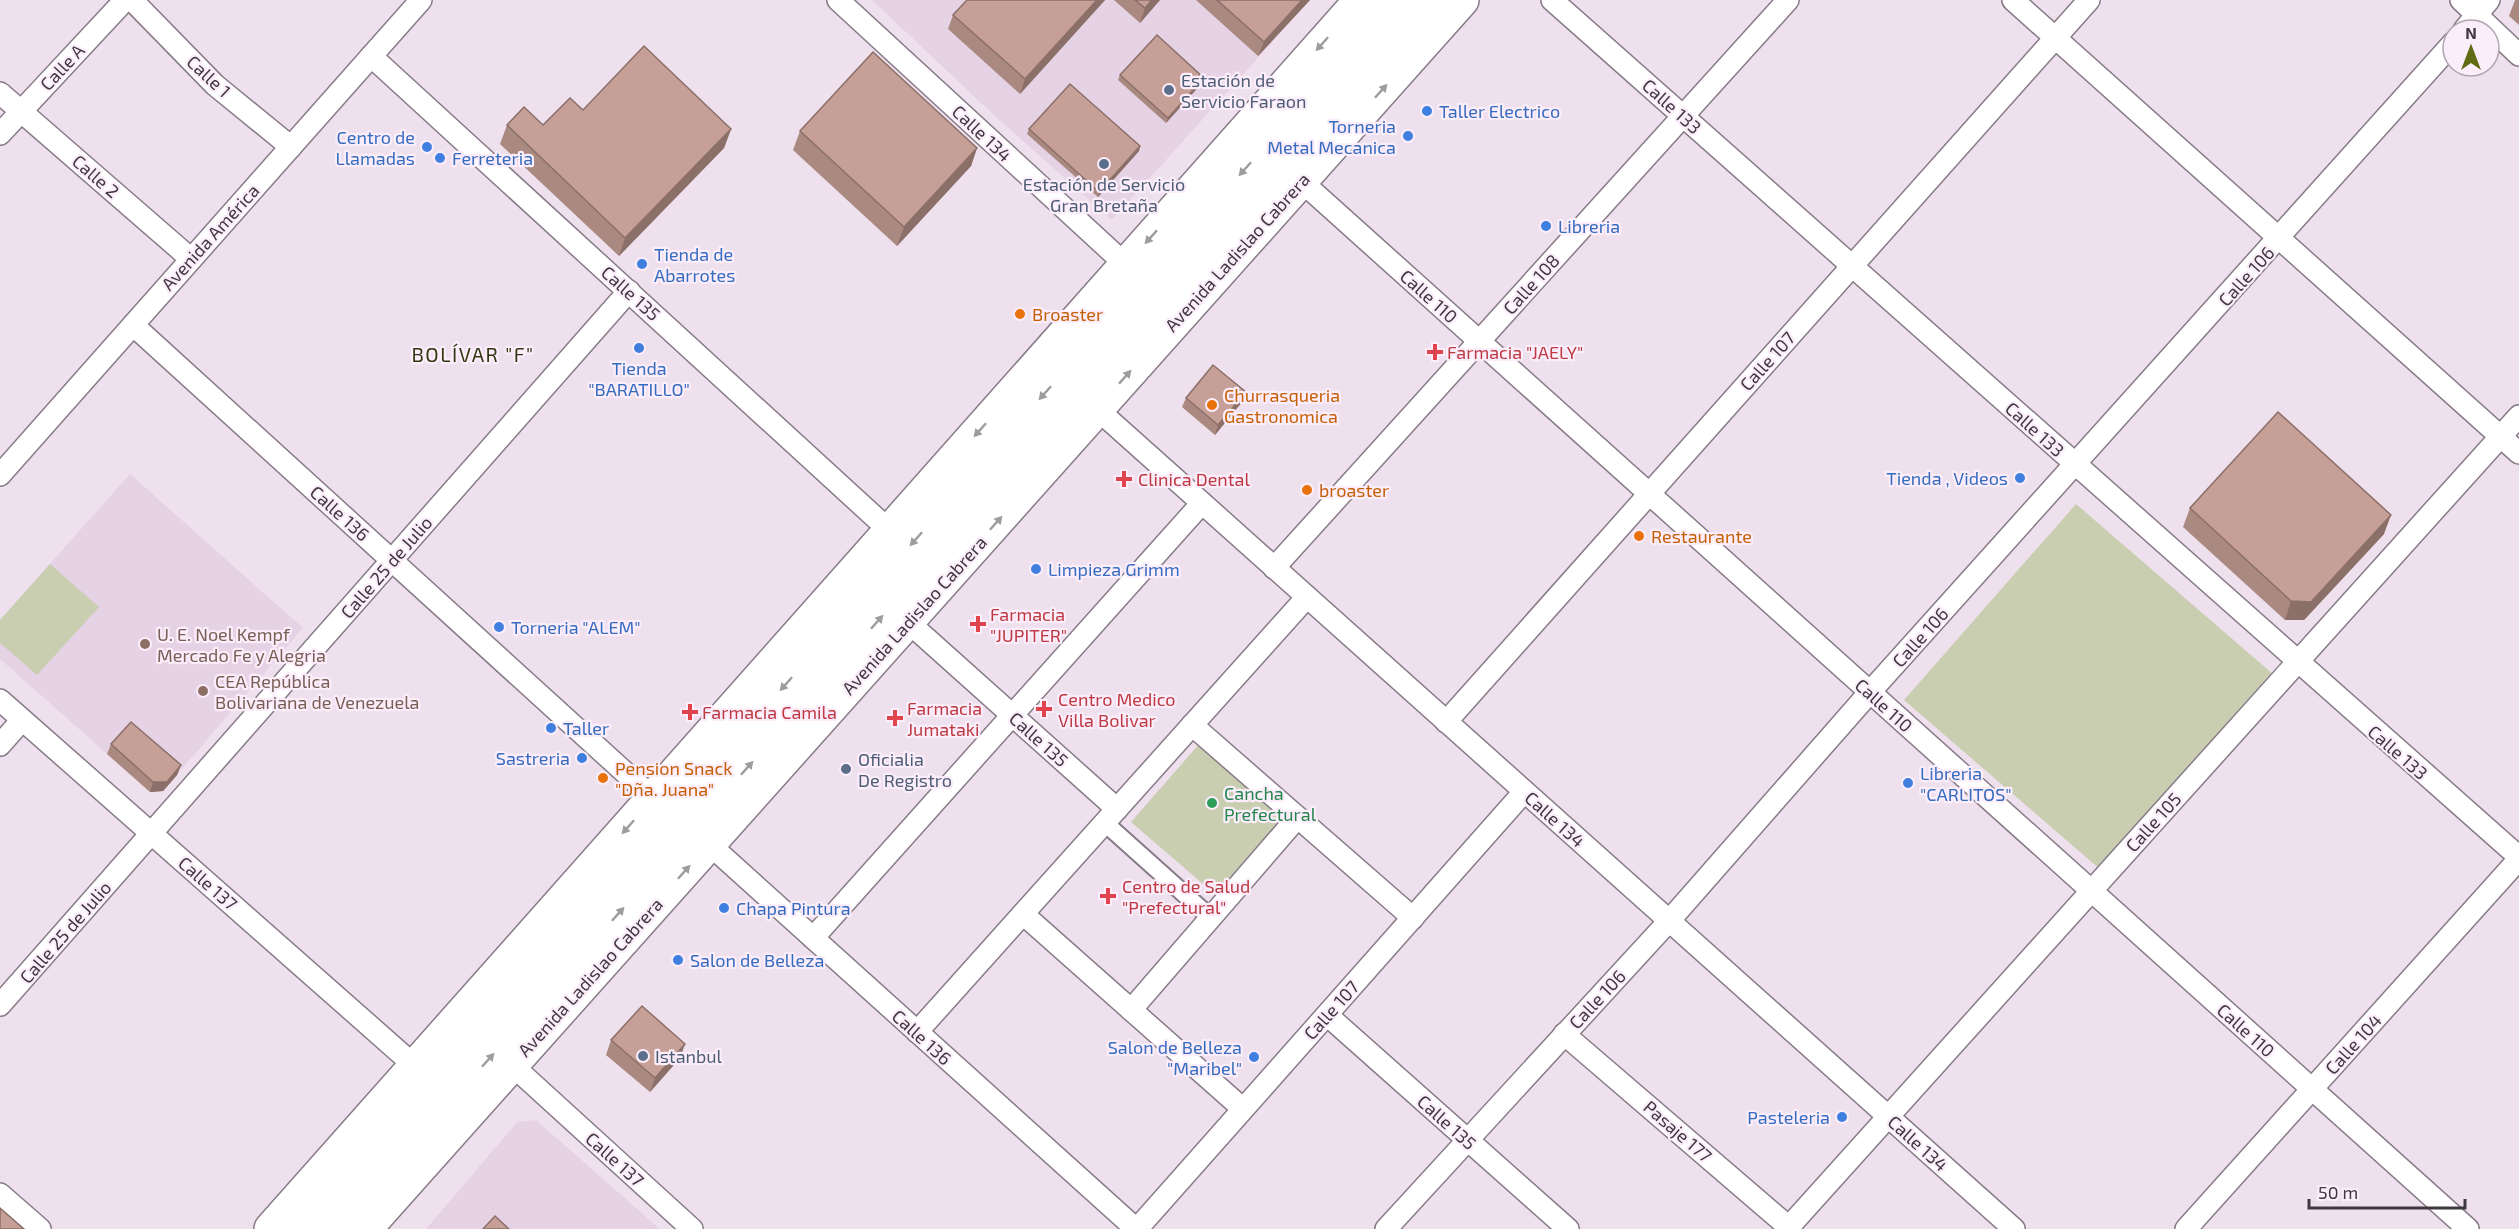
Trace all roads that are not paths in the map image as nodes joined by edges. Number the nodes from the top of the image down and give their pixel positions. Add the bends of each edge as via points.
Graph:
1 (125, 0) edge
2 (132, 0) edge
3 (421, 0) edge
4 (838, 0) edge
5 (1361, 0) edge
6 (1396, 0) edge
7 (1429, 0) edge
8 (1462, 0) edge
9 (1552, 0) edge
10 (1788, 0) edge
11 (2013, 0) edge
12 (2089, 0) edge
13 (2461, 0) edge
14 (2477, 15) edge
15 (2055, 38) junction
16 (2519, 55) edge
17 (371, 56) junction
18 (2441, 57) edge
19 (0, 93) edge
20 (20, 111) junction
21 (1683, 117) junction
22 (0, 134) edge
23 (291, 147) junction
24 (1300, 181) junction
25 (2280, 238) junction
26 (191, 259) junction
27 (1126, 265) junction
28 (1851, 267) junction
29 (629, 291) junction
30 (133, 325) junction
31 (1479, 341) junction
32 (1097, 409) junction
33 (2519, 416) edge
34 (2500, 436) junction
35 (2519, 453) edge
36 (2075, 465) junction
37 (0, 475) edge
38 (1649, 494) junction
39 (1202, 503) junction
40 (890, 531) junction
41 (392, 560) junction
42 (1274, 568) junction
43 (1307, 597) junction
44 (908, 621) junction
45 (2297, 663) junction
46 (1870, 692) junction
47 (0, 700) edge
48 (1014, 716) junction
49 (22, 720) junction
50 (1446, 722) junction
51 (1192, 725) junction
52 (0, 745) edge
53 (1524, 792) junction
54 (653, 798) junction
55 (1111, 816) junction
56 (1296, 818) junction
57 (152, 833) junction
58 (709, 844) junction
59 (2519, 858) edge
60 (2091, 891) junction
61 (1023, 914) junction
62 (1211, 918) junction
63 (1413, 918) junction
64 (1669, 921) junction
65 (813, 938) junction
66 (0, 1005) edge
67 (1131, 1010) junction
68 (1327, 1015) junction
69 (917, 1032) junction
70 (1564, 1034) junction
71 (512, 1065) junction
72 (415, 1066) junction
73 (2312, 1089) junction
74 (1243, 1109) junction
75 (1888, 1117) junction
76 (1467, 1139) junction
77 (0, 1194) edge
78 (1789, 1228) edge
79 (40, 1229) edge
80 (271, 1229) edge
81 (300, 1229) edge
82 (338, 1229) edge
83 (365, 1229) edge
84 (692, 1229) edge
85 (1136, 1229) edge
86 (1386, 1229) edge
87 (1568, 1229) edge
88 (2014, 1229) edge
89 (2186, 1229) edge
90 (2468, 1229) edge

1 - 20 street, Calle A
2 - 23 street, Calle 1 via 215,85
3 - 17 street, Avenida América
4 - 27 street, Calle 134
5 -> 27 main road
6 -> 81 main road
82 -> 7 main road, Avenida Ladislao Cabrera
24 -> 8 main road, Avenida Ladislao Cabrera
9 - 21 street, Calle 133
10 - 21 street, Calle 108
11 - 15 street
12 - 15 street, Calle 107
13 - 14 street
14 - 16 street
15 - 25 street
15 - 28 street, Calle 107
17 - 23 street, Avenida América
17 - 29 street, Calle 135
18 - 25 street, Calle 106
19 - 20 street, Calle 2
20 - 22 street, Calle A
20 - 26 street, Calle 2
21 - 28 street, Calle 133
21 - 31 street, Calle 108
23 - 26 street, Avenida América
24 - 31 street, Calle 110
32 -> 24 main road, Avenida Ladislao Cabrera
25 - 34 street
25 - 36 street, Calle 106
26 - 30 street, Avenida América
27 -> 40 main road
28 - 36 street, Calle 133
28 - 38 street, Calle 107
29 - 40 street, Calle 135
29 - 41 street, Calle 25 de Julio
30 - 37 street, Avenida América
30 - 41 street, Calle 136
31 - 38 street, Calle 110
31 - 42 street, Calle 108
32 - 39 street, Calle 134
44 -> 32 main road, Avenida Ladislao Cabrera
33 - 34 street, Calle 105
34 - 35 street
34 - 45 street, Calle 105
36 - 45 street, Calle 133
36 - 46 street, Calle 106
38 - 46 street, Calle 110
38 - 50 street, Calle 107
39 - 42 street, Calle 134
39 - 48 street
40 - 54 main road
41 - 54 street, Calle 136
41 - 57 street, Calle 25 de Julio
42 - 43 street, Calle 134
43 - 50 street, Calle 134
43 - 51 street
44 - 48 street, Calle 135
44 - 58 main road, Avenida Ladislao Cabrera
45 - 59 street, Calle 133
45 - 60 street, Calle 105
46 - 60 street, Calle 110
46 - 64 street, Calle 106
47 - 49 street, Calle 137
48 - 55 street, Calle 135
48 - 65 street
49 - 52 street
49 - 57 street, Calle 137
50 - 53 street, Calle 134
51 - 55 street
51 - 56 street
53 - 63 street, Calle 107
53 - 64 street, Calle 134
54 -> 72 main road
55 - 61 street
55 - 62 street, Calle 135
56 - 62 street
56 - 63 street
57 - 66 street, Calle 25 de Julio
57 - 72 street, Calle 137
58 - 65 street, Calle 136
71 -> 58 main road, Avenida Ladislao Cabrera
59 - 73 street, Calle 104
60 - 73 street, Calle 110
60 - 75 street, Calle 105
61 - 67 street
61 - 69 street
62 - 67 street
63 - 68 street, Calle 107
64 - 70 street, Calle 106
64 - 75 street, Calle 134
65 - 69 street, Calle 136
67 - 74 street
68 - 74 street, Calle 107
68 - 76 street, Calle 135
69 - 85 street, Calle 136
70 - 76 street, Calle 106
70 - 78 street, Pasaje 177
71 - 83 main road, Avenida Ladislao Cabrera
71 - 84 street, Calle 137
72 - 80 main road
73 - 89 street, Calle 104
73 - 90 street, Calle 110
74 - 85 street, Calle 107
75 - 78 street, Calle 105
75 - 88 street, Calle 134
76 - 86 street, Calle 106
76 - 87 street, Calle 135
77 - 79 street

